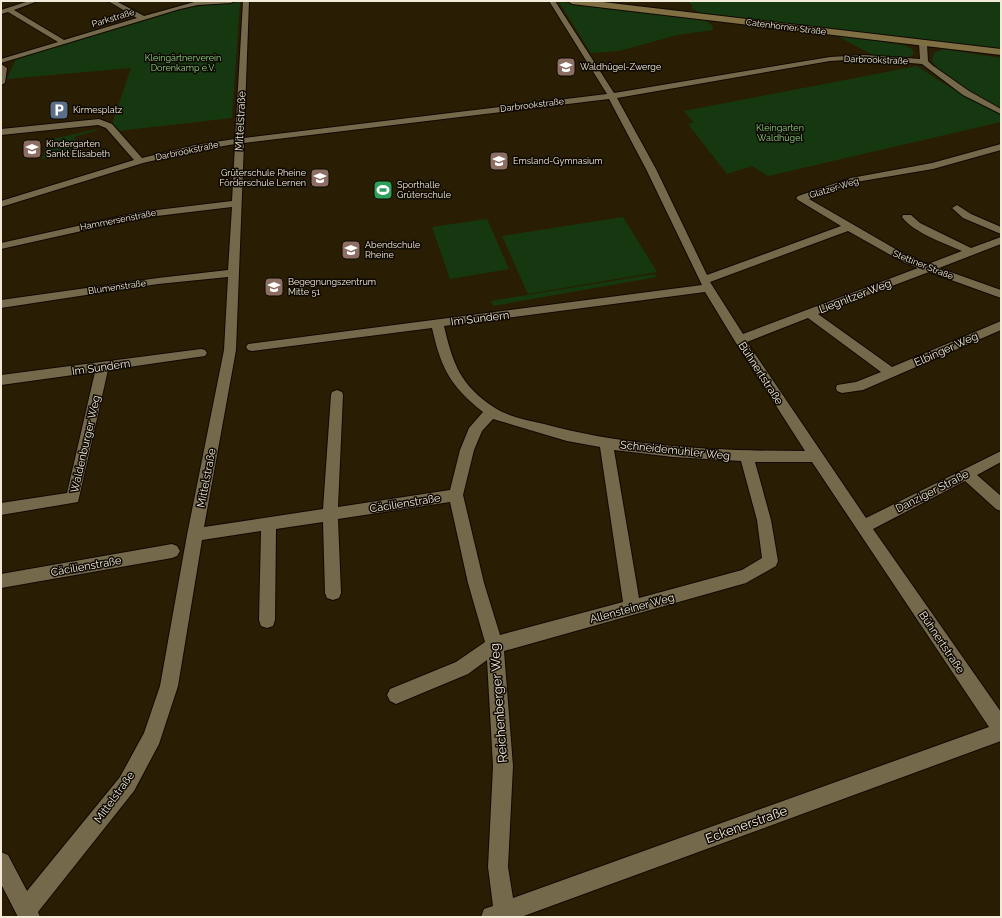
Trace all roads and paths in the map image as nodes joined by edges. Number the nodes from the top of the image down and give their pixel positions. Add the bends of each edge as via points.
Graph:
1 (35, 1) edge
2 (111, 1) edge
3 (231, 1) edge
4 (246, 1) edge
5 (552, 1) edge
6 (572, 1) edge
7 (197, 2) edge
8 (5, 4) dead end
9 (22, 6) junction
10 (9, 10) junction
11 (1, 13) edge
12 (142, 18) junction
13 (63, 42) junction
14 (923, 44) junction
15 (1001, 52) edge
16 (1, 61) edge
17 (924, 62) junction
18 (1, 66) edge
19 (1, 83) edge
20 (612, 96) junction
21 (1001, 112) edge
22 (1, 132) edge
23 (239, 141) junction
24 (1001, 146) edge
25 (140, 162) junction
26 (237, 203) junction
27 (1, 204) edge
28 (957, 208) dead end
29 (907, 218) dead end
30 (849, 227) junction
31 (1001, 231) edge
32 (1001, 240) edge
33 (1, 246) edge
34 (970, 251) junction
35 (927, 268) junction
36 (233, 274) junction
37 (706, 284) junction
38 (1001, 294) edge
39 (1, 304) edge
40 (810, 314) junction
41 (437, 323) junction
42 (1001, 325) edge
43 (740, 340) junction
44 (252, 346) dead end
45 (201, 353) dead end
46 (102, 367) junction
47 (891, 373) junction
48 (1, 380) edge
49 (842, 388) dead end
50 (337, 395) dead end
51 (492, 412) junction
52 (606, 443) junction
53 (1001, 456) edge
54 (747, 457) junction
55 (816, 457) junction
56 (966, 474) junction
57 (456, 495) junction
58 (1001, 505) edge
59 (1, 509) edge
60 (330, 514) junction
61 (269, 523) junction
62 (864, 526) junction
63 (195, 535) junction
64 (172, 551) dead end
65 (1, 581) edge
66 (333, 593) dead end
67 (632, 608) junction
68 (268, 620) dead end
69 (495, 645) junction
70 (396, 695) dead end
71 (1001, 727) edge
72 (1001, 732) edge
73 (1, 862) edge
74 (27, 914) edge
75 (498, 915) edge

1 - 9 street
2 - 12 street
3 - 7 street, Parkstraße
4 - 23 street, Mittelstraße
5 - 20 street, Bühnertstraße
6 - 14 street, Catenhorner Straße
7 - 12 street, Parkstraße
8 - 9 street
9 - 10 street
10 - 11 street
10 - 13 street
12 - 13 street, Parkstraße
13 - 16 street, Parkstraße
14 - 15 street, Catenhorner Straße
14 - 17 street
17 - 20 street, Darbrookstraße via 864,58 830,59
17 - 21 street via 966,93
18 - 19 street
20 - 23 street, Darbrookstraße
20 - 37 street, Bühnertstraße via 647,161
22 - 25 street, Darbrookstraße via 99,122 109,126
23 - 25 street, Darbrookstraße via 195,148
23 - 26 street, Mittelstraße
24 - 30 street, Glatzer Weg via 933,166 854,180 801,198
25 - 27 street, Darbrookstraße
26 - 33 street, Hammersenstraße via 140,215
26 - 36 street, Mittelstraße
28 - 31 street via 967,216
29 - 34 street via 916,225
30 - 35 street, Stettiner Straße via 888,251
30 - 37 street
32 - 34 street, Liegnitzer Weg
34 - 35 street, Liegnitzer Weg
35 - 38 street, Stettiner Straße
35 - 40 street, Liegnitzer Weg
36 - 39 street, Blumenstraße via 158,281
36 - 63 street, Mittelstraße via 230,350
37 - 41 street, Im Sundern
37 - 43 street, Bühnertstraße
40 - 43 street, Liegnitzer Weg
40 - 47 street
41 - 44 street, Im Sundern
41 - 51 street, Schneidemühler Weg via 444,353 452,372 467,390
42 - 47 street, Elbinger Weg
43 - 55 street, Bühnertstraße
45 - 46 street, Im Sundern
46 - 48 street, Im Sundern
46 - 59 street, Waldenburger Weg via 73,498
47 - 49 street, Elbinger Weg via 858,387
50 - 60 street
51 - 52 street, Schneidemühler Weg via 551,432
51 - 57 street, Reichenberger Weg via 476,428 467,450
52 - 54 street, Schneidemühler Weg via 701,455
52 - 67 street, Schneidemühler Weg
53 - 56 street, Danziger Straße
54 - 55 street, Schneidemühler Weg
54 - 67 street, Allensteiner Weg via 764,520 770,561 746,576
55 - 62 street, Bühnertstraße
56 - 58 street
56 - 62 street, Danziger Straße
57 - 60 street, Cäcilienstraße
57 - 69 street, Reichenberger Weg via 476,583
60 - 61 street, Cäcilienstraße
60 - 66 street
61 - 63 street, Cäcilienstraße
61 - 68 street
62 - 71 street, Bühnertstraße
63 - 74 street, Mittelstraße via 169,686 152,737 127,784
64 - 65 street, Cäcilienstraße
67 - 69 street, Allensteiner Weg
69 - 70 street, Allensteiner Weg via 462,668
69 - 75 street, Reichenberger Weg via 503,766
72 - 75 street, Eckenerstraße
73 - 74 street

